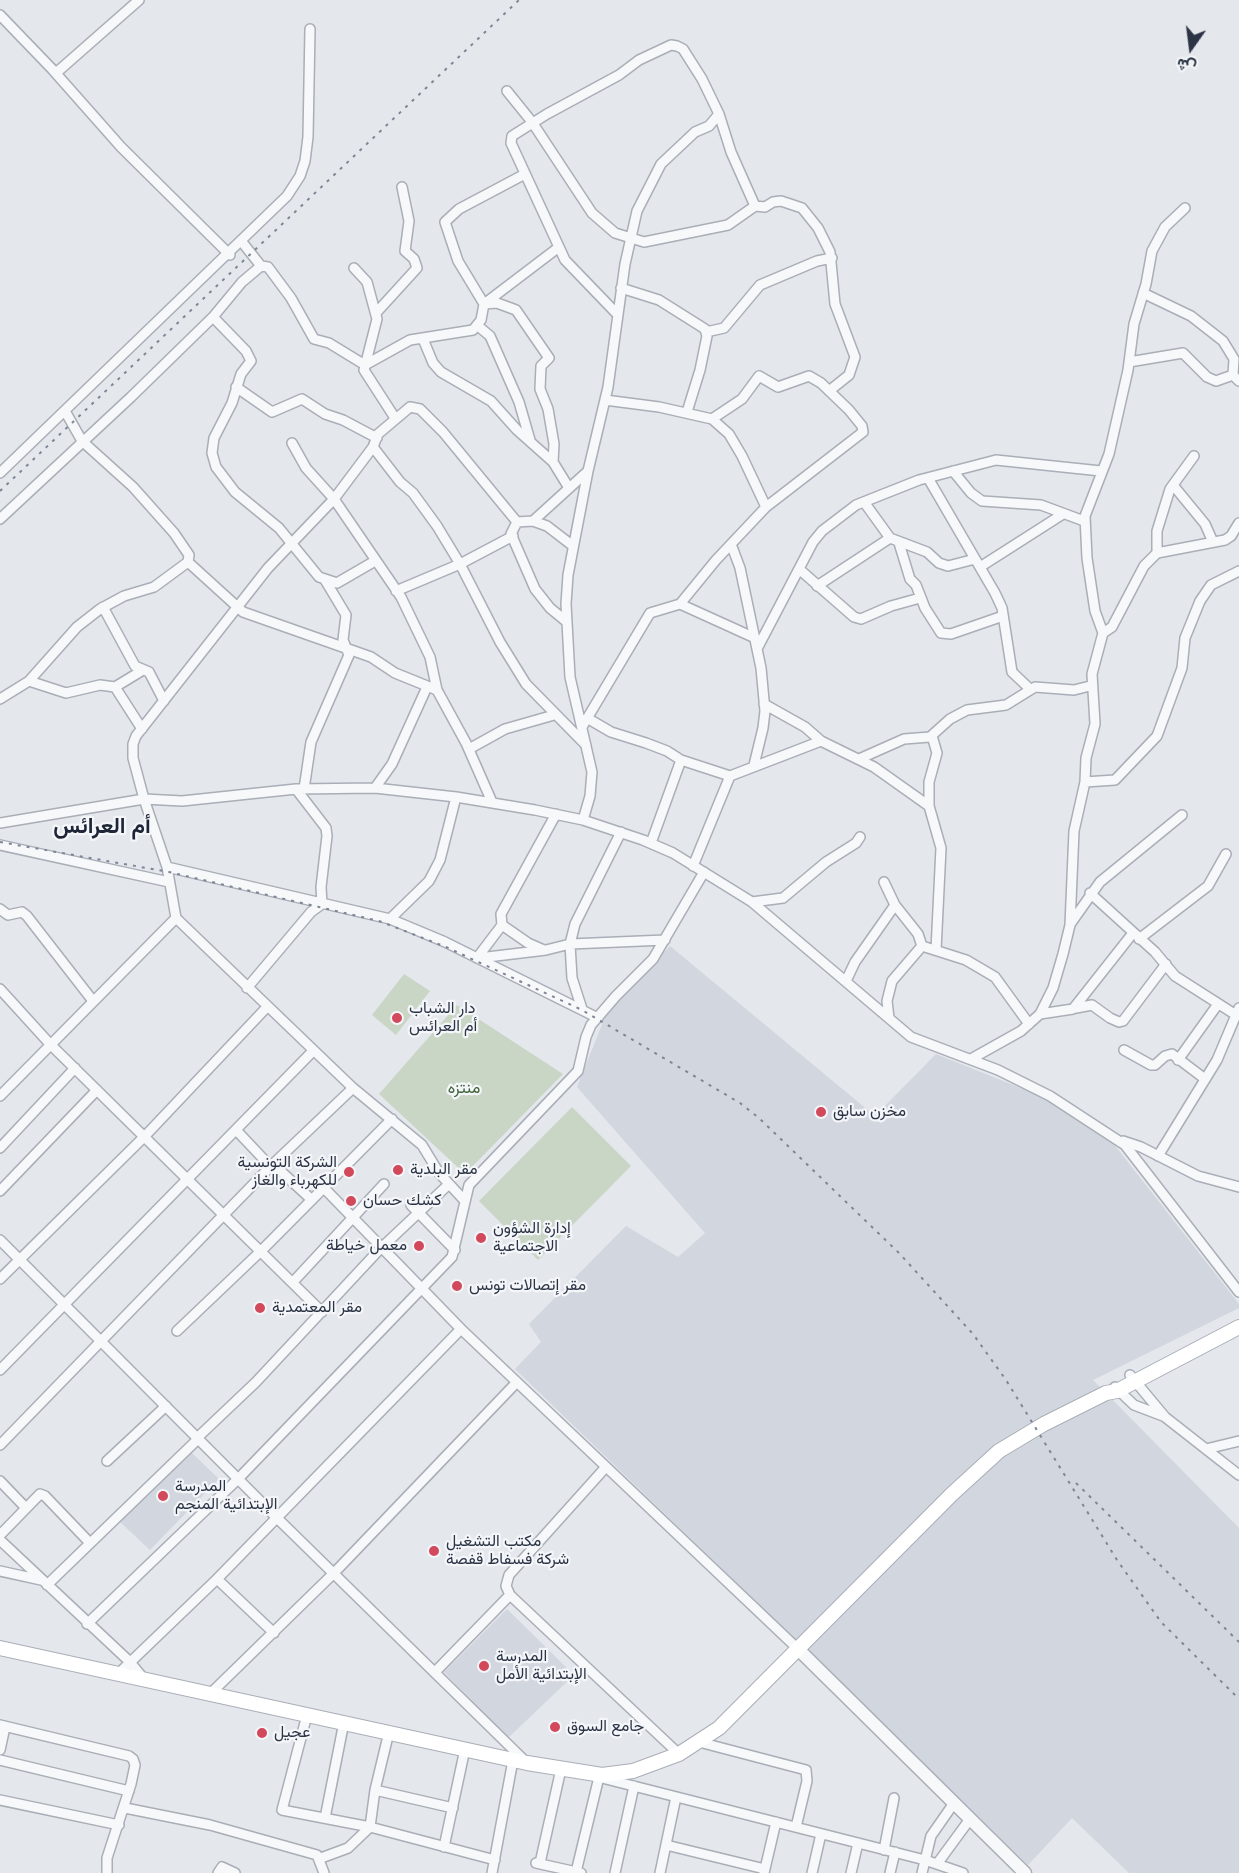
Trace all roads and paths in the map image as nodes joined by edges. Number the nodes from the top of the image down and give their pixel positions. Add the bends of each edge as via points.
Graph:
1 (139, 0) edge
2 (0, 15) edge
3 (310, 29) dead end
4 (56, 73) junction
5 (507, 91) dead end
6 (719, 114) junction
7 (532, 122) junction
8 (525, 174) junction
9 (402, 187) dead end
10 (755, 206) junction
11 (1185, 208) dead end
12 (631, 239) junction
13 (242, 242) junction
14 (559, 247) junction
15 (230, 255) junction
16 (832, 258) junction
17 (261, 266) junction
18 (354, 268) dead end
19 (621, 288) junction
20 (1143, 292) junction
21 (484, 304) junction
22 (376, 313) junction
23 (617, 314) junction
24 (213, 317) junction
25 (478, 326) junction
26 (706, 332) junction
27 (423, 339) junction
28 (1129, 362) junction
29 (364, 365) junction
30 (1236, 378) edge
31 (236, 387) junction
32 (829, 391) junction
33 (605, 400) junction
34 (64, 411) junction
35 (687, 412) junction
36 (395, 418) junction
37 (712, 418) junction
38 (82, 441) junction
39 (530, 441) junction
40 (292, 443) dead end
41 (375, 443) junction
42 (1194, 456) dead end
43 (553, 462) junction
44 (588, 471) junction
45 (953, 471) junction
46 (1101, 471) junction
47 (0, 473) edge
48 (928, 478) junction
49 (1173, 485) junction
50 (569, 488) junction
51 (334, 499) junction
52 (864, 502) junction
53 (766, 507) junction
54 (1063, 513) junction
55 (0, 519) edge
56 (533, 521) junction
57 (1084, 521) junction
58 (517, 522) junction
59 (1239, 523) edge
60 (513, 536) junction
61 (895, 540) junction
62 (1213, 542) junction
63 (731, 544) junction
64 (292, 545) junction
65 (573, 546) junction
66 (1157, 553) junction
67 (375, 561) junction
68 (188, 562) junction
69 (978, 563) junction
70 (460, 564) junction
71 (799, 569) junction
72 (1239, 571) edge
73 (325, 580) junction
74 (817, 586) junction
75 (396, 591) junction
76 (920, 598) junction
77 (680, 604) junction
78 (103, 607) junction
79 (238, 608) junction
80 (1003, 616) junction
81 (567, 622) junction
82 (1102, 633) junction
83 (756, 643) junction
84 (348, 649) junction
85 (143, 670) junction
86 (29, 681) junction
87 (1090, 686) junction
88 (116, 687) junction
89 (432, 689) junction
90 (1030, 689) junction
91 (0, 699) edge
92 (164, 701) junction
93 (764, 704) junction
94 (554, 715) junction
95 (584, 722) junction
96 (142, 729) junction
97 (932, 736) junction
98 (821, 741) junction
99 (588, 747) junction
100 (469, 749) junction
101 (859, 759) junction
102 (681, 760) junction
103 (754, 765) junction
104 (730, 776) junction
105 (1085, 782) junction
106 (375, 788) junction
107 (300, 789) junction
108 (456, 797) junction
109 (144, 799) junction
110 (492, 802) junction
111 (929, 806) junction
112 (556, 814) junction
113 (1182, 815) dead end
114 (583, 820) junction
115 (0, 823) edge
116 (621, 832) junction
117 (860, 837) dead end
118 (651, 843) junction
119 (0, 845) edge
120 (1226, 854) dead end
121 (693, 866) junction
122 (168, 867) junction
123 (704, 872) junction
124 (169, 882) junction
125 (884, 882) dead end
126 (1090, 893) junction
127 (752, 902) junction
128 (322, 904) junction
129 (895, 905) junction
130 (0, 909) edge
131 (176, 918) junction
132 (390, 919) junction
133 (502, 925) junction
134 (1070, 925) junction
135 (1136, 936) junction
136 (665, 940) junction
137 (570, 944) junction
138 (922, 946) junction
139 (936, 950) junction
140 (546, 951) junction
141 (477, 958) junction
142 (1166, 964) junction
143 (846, 981) junction
144 (247, 987) junction
145 (0, 989) edge
146 (93, 1001) junction
147 (1218, 1004) junction
148 (267, 1007) junction
149 (582, 1009) junction
150 (1073, 1009) junction
151 (1238, 1012) edge
152 (1040, 1014) junction
153 (598, 1018) junction
154 (889, 1018) junction
155 (1029, 1024) junction
156 (50, 1044) junction
157 (1125, 1050) dead end
158 (313, 1052) junction
159 (971, 1059) junction
160 (1178, 1060) junction
161 (75, 1068) junction
162 (1205, 1080) junction
163 (352, 1088) junction
164 (97, 1090) junction
165 (1, 1091) edge
166 (392, 1119) junction
167 (237, 1131) junction
168 (145, 1137) junction
169 (1118, 1140) junction
170 (0, 1148) edge
171 (1158, 1156) junction
172 (272, 1166) junction
173 (188, 1181) junction
174 (384, 1184) dead end
175 (449, 1184) junction
176 (323, 1187) junction
177 (1239, 1187) edge
178 (0, 1191) edge
179 (312, 1200) junction
180 (464, 1200) junction
181 (411, 1205) dead end
182 (419, 1213) junction
183 (224, 1217) junction
184 (352, 1218) junction
185 (0, 1240) edge
186 (382, 1247) junction
187 (455, 1250) junction
188 (261, 1251) junction
189 (20, 1259) junction
190 (0, 1279) edge
191 (293, 1282) junction
192 (420, 1287) junction
193 (1239, 1292) edge
194 (64, 1307) junction
195 (322, 1312) junction
196 (1239, 1317) edge
197 (1239, 1327) edge
198 (461, 1329) junction
199 (177, 1331) dead end
200 (103, 1342) junction
201 (1191, 1348) junction
202 (0, 1370) edge
203 (1132, 1378) junction
204 (517, 1383) junction
205 (1111, 1390) junction
206 (166, 1406) junction
207 (1166, 1417) junction
208 (198, 1438) junction
209 (1239, 1441) edge
210 (0, 1445) edge
211 (1206, 1449) junction
212 (107, 1461) dead end
213 (604, 1468) junction
214 (1239, 1475) edge
215 (238, 1479) junction
216 (0, 1481) edge
217 (26, 1508) junction
218 (276, 1517) junction
219 (0, 1535) edge
220 (0, 1540) edge
221 (90, 1544) junction
222 (0, 1571) edge
223 (334, 1573) junction
224 (217, 1579) junction
225 (44, 1583) junction
226 (510, 1595) junction
227 (87, 1624) junction
228 (274, 1633) junction
229 (0, 1648) edge
230 (799, 1650) junction
231 (130, 1662) junction
232 (435, 1672) junction
233 (120, 1673) junction
234 (144, 1679) junction
235 (211, 1693) junction
236 (308, 1714) junction
237 (344, 1722) junction
238 (3, 1726) edge
239 (389, 1732) junction
240 (699, 1742) junction
241 (465, 1749) junction
242 (0, 1750) edge
243 (679, 1754) junction
244 (0, 1760) edge
245 (513, 1760) junction
246 (527, 1763) junction
247 (561, 1769) junction
248 (582, 1773) junction
249 (599, 1777) junction
250 (634, 1786) junction
251 (375, 1790) junction
252 (129, 1791) junction
253 (676, 1797) junction
254 (894, 1798) dead end
255 (0, 1800) edge
256 (954, 1803) junction
257 (125, 1808) junction
258 (453, 1808) junction
259 (325, 1818) junction
260 (970, 1819) junction
261 (776, 1822) junction
262 (119, 1825) junction
263 (370, 1827) junction
264 (796, 1827) junction
265 (821, 1834) junction
266 (858, 1843) junction
267 (666, 1845) junction
268 (444, 1847) junction
269 (884, 1850) junction
270 (895, 1852) junction
271 (321, 1858) junction
272 (495, 1860) junction
273 (925, 1860) junction
274 (937, 1864) junction
275 (765, 1871) edge
276 (579, 1872) edge
277 (107, 1873) edge
278 (218, 1873) edge
279 (235, 1873) edge
280 (324, 1873) edge
281 (492, 1873) edge
282 (615, 1873) edge
283 (660, 1873) edge
284 (812, 1873) edge
285 (851, 1873) edge
286 (890, 1873) edge
287 (922, 1873) edge
288 (963, 1873) edge
289 (1025, 1873) edge

1 - 4 street
2 - 4 street
3 - 13 street via 305,161 287,196
4 - 15 street via 121,147
5 - 7 street
6 - 7 street via 683,49 670,45
6 - 10 street
6 - 12 street via 661,164 637,211
7 - 8 street via 512,136 511,143
7 - 12 street via 592,213 604,225
8 - 14 street
8 - 21 street via 459,208 445,222 458,261
9 - 22 street via 409,221 405,251 417,268
10 - 12 street via 728,225 644,242
10 - 16 street via 781,201 802,208 818,228
11 - 20 street via 1165,227 1152,250
12 - 19 street
13 - 15 street
13 - 17 street
14 - 21 street
14 - 23 street via 565,260
15 - 34 street
16 - 26 street via 760,285 724,328
16 - 32 street via 835,304 855,357 849,375
17 - 24 street
17 - 29 street via 268,267 291,298 314,339 329,343
18 - 22 street via 367,282
19 - 23 street
19 - 26 street via 659,300
20 - 28 street
20 - 30 street via 1191,316 1223,341 1234,359
21 - 25 street
21 - 43 street via 504,304 516,310 549,358 541,366 540,382 554,444
22 - 29 street via 375,335
23 - 33 street
24 - 31 street via 250,357
24 - 38 street
25 - 27 street
25 - 39 street via 490,336 519,402
26 - 35 street
27 - 29 street via 410,340
27 - 39 street via 441,372 491,401
28 - 30 street via 1183,353 1207,377 1216,381
28 - 46 street
29 - 36 street
31 - 41 street via 272,412 302,399 343,420
31 - 64 street via 232,404 214,438 213,460 235,492 279,528
32 - 37 street via 809,376 778,387 759,376 742,399
32 - 53 street via 862,426 861,435
33 - 35 street
33 - 44 street
34 - 38 street
34 - 47 street
35 - 37 street
36 - 41 street
36 - 58 street via 410,406 420,409
37 - 53 street via 738,448
38 - 55 street
38 - 68 street via 156,512 189,555
39 - 43 street
40 - 51 street via 315,480
41 - 51 street
41 - 70 street
42 - 49 street
43 - 50 street
44 - 50 street
44 - 65 street
45 - 46 street via 996,460
45 - 48 street
45 - 54 street via 981,501 1041,505
46 - 57 street
48 - 52 street
48 - 69 street
49 - 62 street via 1205,524
49 - 66 street via 1156,531
50 - 56 street
51 - 64 street
51 - 67 street
52 - 61 street
52 - 71 street via 850,508 822,531
53 - 63 street
54 - 57 street
54 - 69 street
56 - 58 street
56 - 65 street via 547,526
57 - 82 street via 1095,611
58 - 60 street
59 - 62 street via 1231,536
60 - 70 street
60 - 81 street via 535,589
61 - 69 street via 927,552 948,566
61 - 74 street
61 - 76 street
62 - 66 street
63 - 77 street
63 - 83 street
64 - 73 street
64 - 79 street via 268,568
65 - 81 street
66 - 82 street via 1144,566 1112,627
67 - 73 street via 337,583
67 - 75 street
68 - 78 street via 147,590
68 - 79 street
69 - 80 street
70 - 75 street
70 - 94 street via 526,684
71 - 74 street
71 - 83 street
72 - 105 street via 1211,585 1200,601 1185,638 1182,668 1157,736 1115,780
73 - 84 street via 346,615 343,640
74 - 76 street via 843,610 861,619
75 - 89 street via 430,657
76 - 80 street via 946,635
77 - 83 street
77 - 95 street via 650,613
78 - 85 street via 135,666
78 - 86 street via 77,627
79 - 84 street via 265,622
79 - 92 street
80 - 90 street via 1014,676
81 - 95 street via 570,677
82 - 87 street
83 - 93 street
84 - 89 street
84 - 107 street via 350,655 311,742
85 - 88 street
85 - 92 street via 149,672
86 - 88 street via 66,693 100,685
86 - 91 street
87 - 90 street via 1074,690
87 - 105 street via 1095,724 1086,758
88 - 96 street
89 - 100 street
89 - 106 street
90 - 97 street via 1006,705 967,710
92 - 96 street
93 - 98 street via 805,727
93 - 103 street via 764,728
94 - 99 street
94 - 100 street via 505,729
95 - 99 street
95 - 102 street via 667,751
96 - 109 street via 133,744 133,758
97 - 101 street via 904,739
97 - 111 street via 937,753 929,782
98 - 101 street
98 - 103 street
99 - 114 street via 592,772
100 - 110 street
101 - 111 street
102 - 104 street
102 - 118 street
103 - 104 street
104 - 121 street
105 - 134 street via 1074,831
106 - 107 street
106 - 108 street
107 - 109 street via 221,799
107 - 128 street via 326,828
108 - 110 street
108 - 132 street via 440,860 429,881
109 - 115 street
109 - 122 street
110 - 112 street
111 - 139 street via 940,848
112 - 114 street
112 - 133 street via 501,914
113 - 126 street
114 - 116 street
116 - 118 street
116 - 137 street via 575,924
117 - 127 street via 783,898
118 - 121 street
119 - 124 street
120 - 135 street via 1208,886
121 - 123 street
122 - 124 street
122 - 128 street
123 - 127 street
123 - 136 street
124 - 131 street
125 - 129 street
126 - 134 street
126 - 135 street
127 - 143 street
128 - 132 street
128 - 144 street
129 - 138 street via 918,934
129 - 143 street
130 - 146 street via 8,915 22,912 27,916
131 - 144 street
131 - 146 street
132 - 141 street
133 - 140 street
133 - 141 street
134 - 152 street via 1053,988
135 - 142 street
135 - 150 street via 1111,958
136 - 137 street
136 - 153 street via 653,959
137 - 140 street
137 - 149 street via 572,978
138 - 139 street
138 - 154 street via 891,981
139 - 155 street via 966,960 995,977
140 - 141 street
141 - 149 street
142 - 147 street via 1175,976
142 - 150 street via 1123,1021 1110,1018 1092,1005
143 - 154 street
144 - 148 street
145 - 156 street
146 - 156 street
147 - 151 street
147 - 160 street
148 - 158 street
148 - 168 street
149 - 153 street
150 - 152 street
151 - 162 street
152 - 155 street
153 - 180 street via 586,1037 578,1071 474,1179
154 - 159 street via 911,1036
155 - 159 street
156 - 161 street
156 - 165 street
157 - 160 street via 1150,1065 1169,1054
158 - 163 street
158 - 167 street
159 - 169 street via 1050,1096
160 - 162 street
161 - 164 street
161 - 170 street
162 - 171 street
163 - 166 street
163 - 172 street
164 - 168 street
164 - 178 street
166 - 175 street via 422,1145
166 - 176 street
167 - 172 street
167 - 173 street
168 - 173 street
168 - 189 street
169 - 171 street
169 - 193 street via 1150,1174
171 - 177 street via 1198,1176
172 - 179 street
172 - 183 street
173 - 183 street
173 - 194 street
174 - 184 street
175 - 180 street
175 - 182 street
176 - 179 street
176 - 184 street
179 - 188 street
180 - 187 street
181 - 182 street
182 - 186 street
182 - 187 street
183 - 188 street
183 - 200 street
184 - 186 street
184 - 191 street
185 - 189 street
186 - 192 street
186 - 195 street
187 - 192 street
188 - 191 street
188 - 199 street
189 - 190 street
189 - 194 street
191 - 195 street
192 - 198 street
192 - 215 street
194 - 200 street
194 - 202 street
195 - 208 street
196 - 201 main road
197 - 201 main road
198 - 204 street
198 - 218 street
200 - 206 street
200 - 210 street
201 - 203 main road
203 - 205 main road
203 - 207 street
204 - 213 street
204 - 223 street
205 - 207 street via 1134,1405
205 - 230 main road via 999,1451
206 - 208 street
206 - 212 street
207 - 211 street
208 - 215 street
208 - 221 street
209 - 211 street
211 - 214 street
213 - 226 street via 508,1575 506,1586
213 - 230 street
215 - 218 street
215 - 227 street
216 - 217 street
217 - 219 street
217 - 221 street via 43,1494
218 - 223 street
218 - 224 street
220 - 225 street
221 - 225 street
222 - 225 street
223 - 228 street
223 - 232 street
224 - 228 street
224 - 231 street
225 - 227 street
226 - 232 street
226 - 243 street
227 - 231 street
228 - 235 street
229 - 233 main road
230 - 240 main road via 719,1728
230 - 256 street
231 - 233 street
231 - 234 street
232 - 246 street
233 - 234 main road
234 - 235 main road
235 - 236 main road
236 - 237 main road
236 - 259 street via 282,1810
237 - 239 main road
237 - 259 street
238 - 242 street
238 - 252 street via 129,1756 135,1765
239 - 241 main road
239 - 251 street
240 - 243 main road
240 - 264 street via 806,1770 807,1782
241 - 245 main road
241 - 258 street
243 - 248 main road via 614,1775
244 - 252 street
245 - 246 main road
245 - 272 street
246 - 247 main road
247 - 248 main road
247 - 276 street via 537,1863
248 - 249 street
249 - 250 street
249 - 276 street
250 - 253 street
250 - 282 street
251 - 258 street
251 - 263 street
252 - 257 street
253 - 261 street
253 - 267 street
254 - 269 street
255 - 262 street
256 - 260 street
256 - 273 street via 936,1826
257 - 262 street
257 - 271 street via 210,1825
258 - 268 street
259 - 263 street
260 - 274 street
260 - 289 street
261 - 264 street
261 - 275 street
262 - 277 street via 107,1858
263 - 268 street
263 - 271 street via 348,1848
264 - 265 street
265 - 266 street
265 - 284 street
266 - 269 street
266 - 285 street
267 - 275 street
267 - 283 street
268 - 272 street
269 - 270 street
270 - 273 street
270 - 286 street
271 - 280 street
272 - 281 street
273 - 274 street
273 - 287 street
274 - 288 street
278 - 279 street via 222,1867

